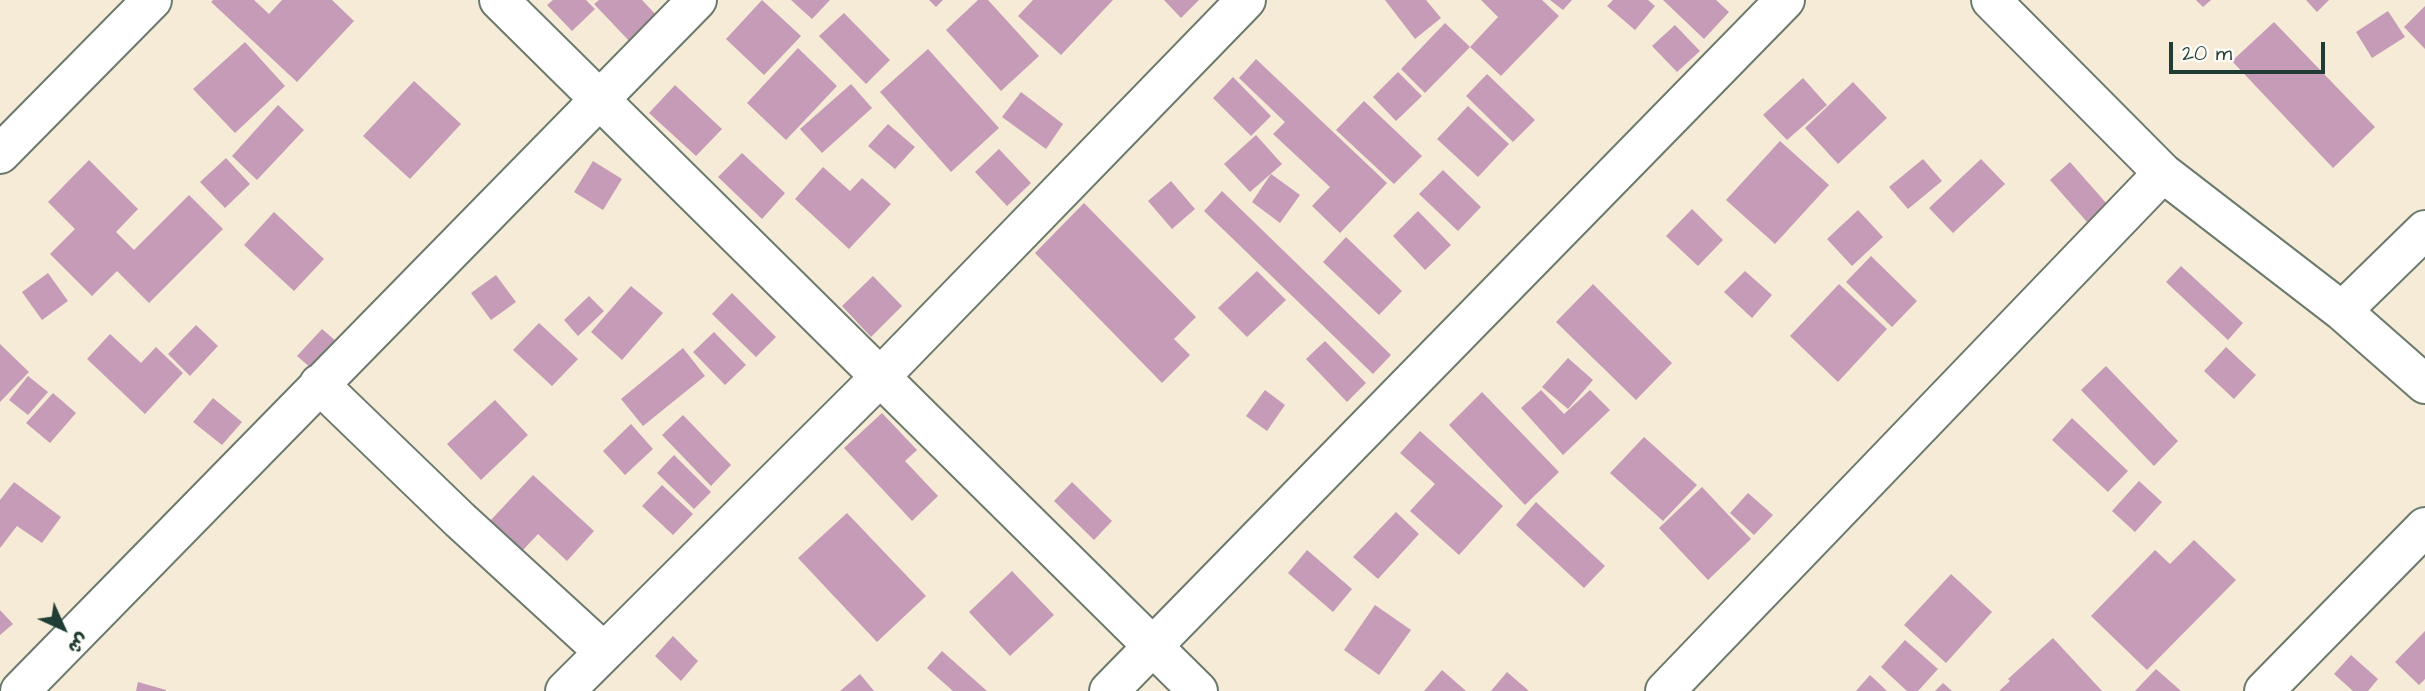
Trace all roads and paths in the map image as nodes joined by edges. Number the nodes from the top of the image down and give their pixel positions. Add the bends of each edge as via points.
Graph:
1 (152, 0) edge
2 (499, 0) edge
3 (697, 0) edge
4 (1246, 0) edge
5 (1785, 0) edge
6 (1991, 0) edge
7 (599, 98) junction
8 (0, 154) edge
9 (2164, 173) junction
10 (2425, 230) edge
11 (2342, 311) junction
12 (881, 376) junction
13 (319, 384) junction
14 (2425, 384) edge
15 (2425, 527) edge
16 (1153, 647) junction
17 (604, 652) junction
18 (20, 691) edge
19 (565, 691) edge
20 (1109, 691) edge
21 (1198, 691) edge
22 (1665, 691) edge
23 (2264, 691) edge

1 - 8 street
2 - 7 street
3 - 7 street
4 - 12 street
5 - 16 street
6 - 9 street
7 - 12 street
7 - 13 street
9 - 11 street
9 - 22 street
10 - 11 street
11 - 14 street
12 - 16 street
12 - 17 street
13 - 17 street
13 - 18 street
15 - 23 street
16 - 20 street
16 - 21 street
17 - 19 street

